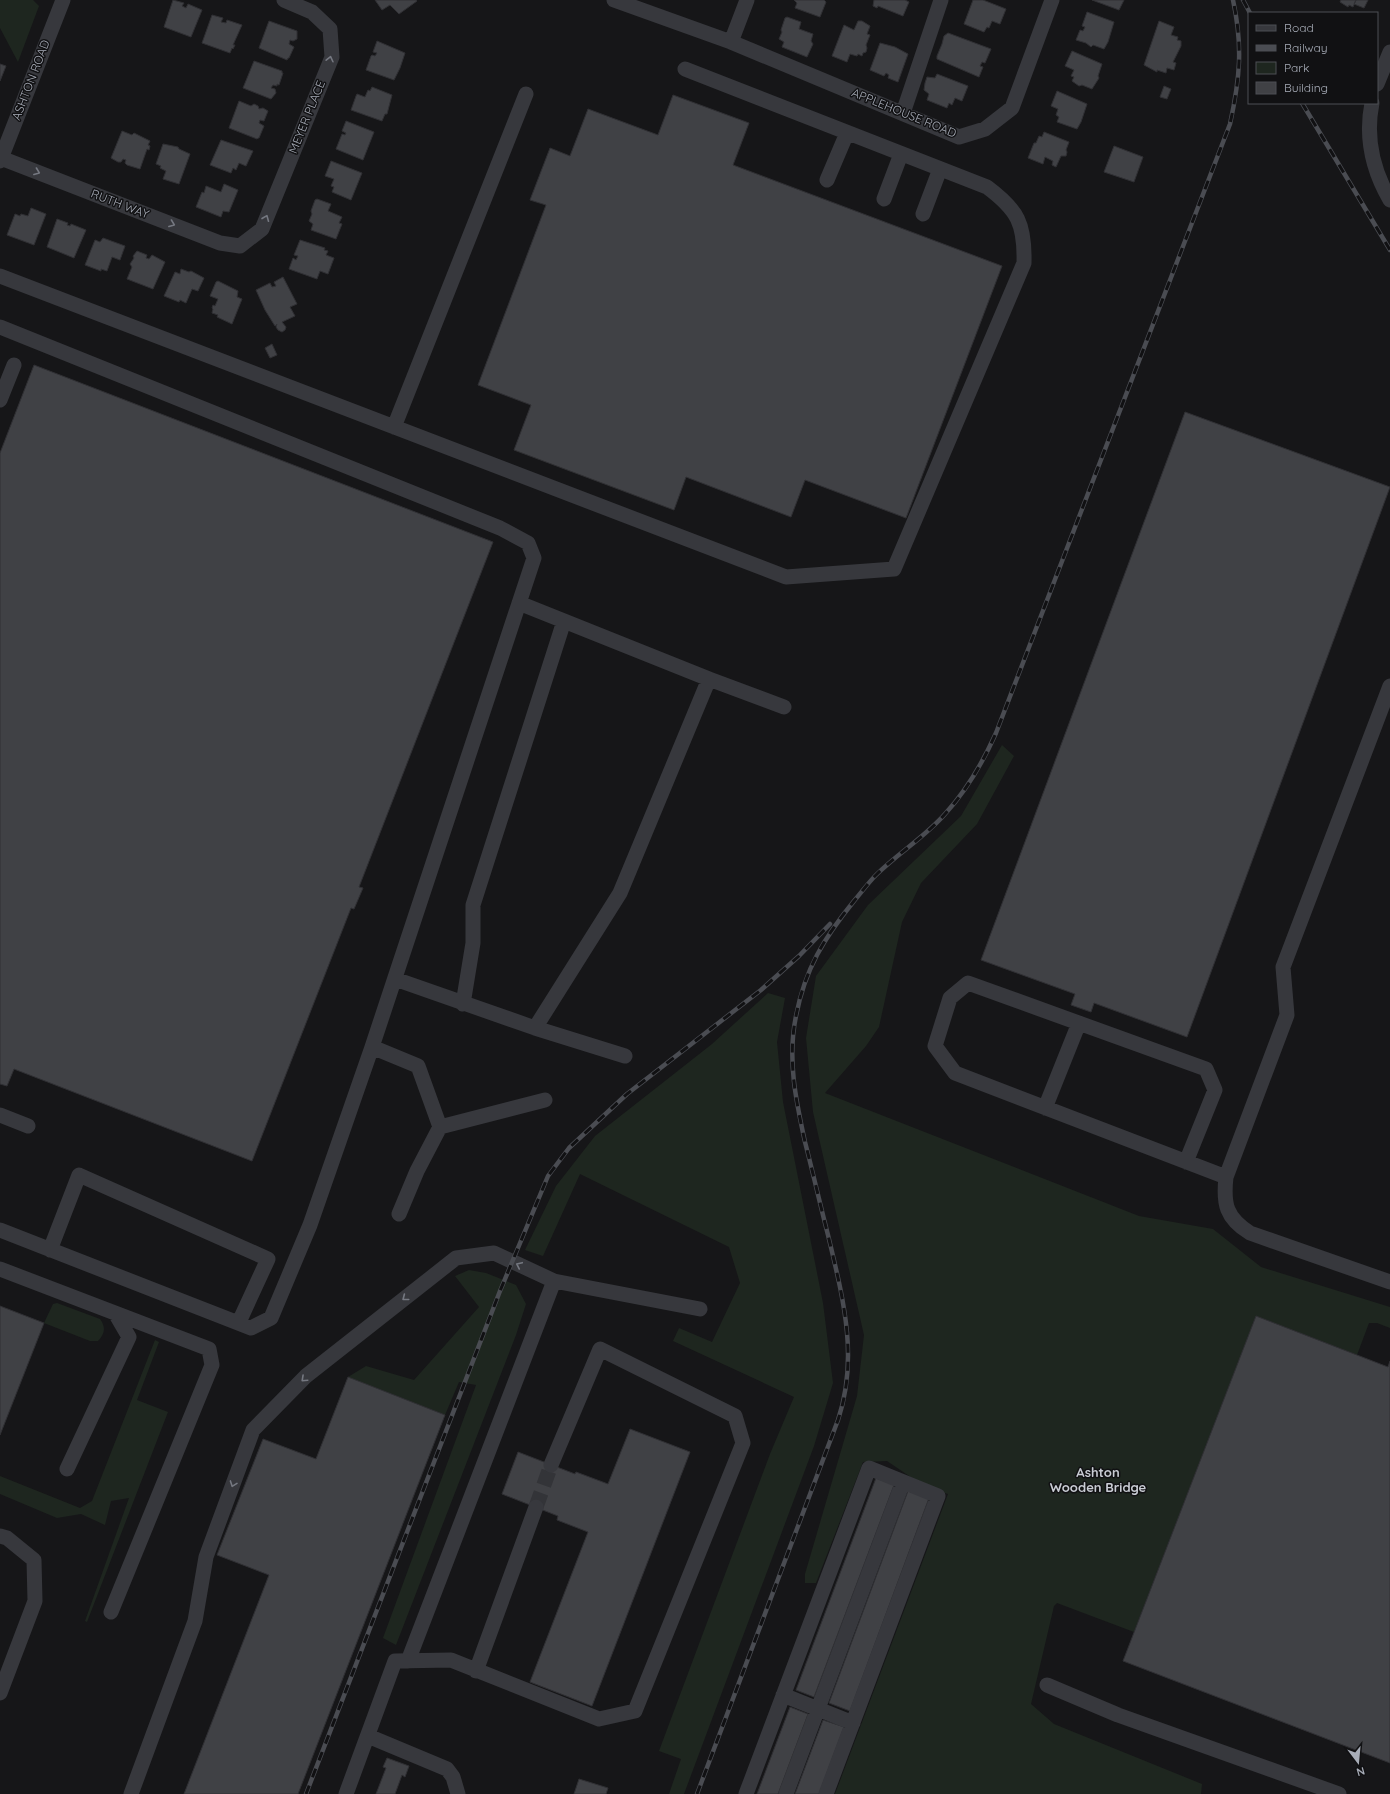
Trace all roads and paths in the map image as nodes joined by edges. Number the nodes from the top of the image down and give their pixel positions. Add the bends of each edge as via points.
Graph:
1 (63, 0) edge
2 (284, 0) edge
3 (614, 0) edge
4 (747, 0) edge
5 (941, 0) edge
6 (1052, 0) edge
7 (731, 42) junction
8 (1390, 52) edge
9 (685, 69) dead end
10 (1378, 82) edge
11 (526, 94) dead end
12 (1372, 104) edge
13 (903, 113) junction
14 (5, 132) edge
15 (848, 133) junction
16 (901, 154) junction
17 (0, 160) edge
18 (940, 169) junction
19 (827, 180) dead end
20 (884, 199) dead end
21 (1390, 200) edge
22 (923, 214) dead end
23 (240, 246) joint
24 (0, 276) edge
25 (0, 328) edge
26 (14, 365) dead end
27 (0, 400) edge
28 (394, 427) junction
29 (519, 603) junction
30 (564, 621) junction
31 (709, 679) junction
32 (1390, 686) edge
33 (784, 707) dead end
34 (395, 979) junction
35 (463, 1004) junction
36 (1078, 1023) junction
37 (535, 1028) junction
38 (372, 1047) junction
39 (625, 1056) dead end
40 (544, 1100) dead end
41 (1045, 1108) junction
42 (0, 1115) edge
43 (28, 1126) dead end
44 (440, 1127) junction
45 (1186, 1162) junction
46 (1226, 1177) junction
47 (399, 1214) dead end
48 (0, 1230) edge
49 (50, 1250) junction
50 (0, 1269) edge
51 (554, 1281) junction
52 (1390, 1282) edge
53 (700, 1309) dead end
54 (115, 1313) junction
55 (238, 1322) junction
56 (551, 1465) tunnel mouth
57 (67, 1469) dead end
58 (903, 1482) junction
59 (536, 1507) tunnel mouth
60 (0, 1536) edge
61 (111, 1612) dead end
62 (408, 1661) junction
63 (476, 1670) junction
64 (1047, 1685) dead end
65 (0, 1693) edge
66 (783, 1696) junction
67 (818, 1709) junction
68 (853, 1723) junction
69 (368, 1736) junction
70 (131, 1794) edge
71 (346, 1794) edge
72 (458, 1794) edge
73 (746, 1794) edge
74 (786, 1794) edge
75 (826, 1794) edge
76 (1339, 1794) edge

1 - 14 street, ASHTON ROAD
23 -> 2 street, MEYER PLACE via 262,229 332,57 330,29 312,12
3 - 7 street, APPLEHOUSE ROAD
4 - 7 street
5 - 13 street
6 - 13 street, APPLEHOUSE ROAD via 1012,108 985,129 959,136
7 - 13 street, APPLEHOUSE ROAD
8 - 10 street
9 - 15 street
11 - 28 street
12 - 21 street via 1368,122 1370,150
14 - 17 street, ASHTON ROAD
15 - 16 street
15 - 19 street
16 - 18 street
16 - 20 street
17 -> 23 street, RUTH WAY via 220,243
18 - 22 street
18 - 28 street via 987,187 1005,200 1018,219 1024,240 1024,263 894,569 786,577
24 - 28 street
25 - 29 street via 500,528 528,543 534,558
26 - 27 street
29 - 30 street
29 - 34 street
30 - 31 street
30 - 35 street via 473,906 473,943
31 - 33 street
31 - 37 street via 620,894
32 - 46 street via 1283,967 1287,1015
34 - 35 street
34 - 38 street
35 - 37 street
36 - 41 street
36 - 41 street via 968,983 950,998 935,1046 955,1073
36 - 45 street via 1206,1069 1215,1090
37 - 39 street
38 - 44 street via 418,1066
38 - 55 street via 310,1225 271,1318 251,1328
40 - 44 street
41 - 45 street
42 - 43 street
44 - 47 street via 417,1171
45 - 46 street
46 - 52 street via 1224,1192 1229,1215 1250,1233
48 - 49 street
49 - 55 street
49 - 55 street via 79,1176 268,1259
50 - 54 street
51 - 53 street
51 - 62 street
51 -> 70 street via 494,1253 456,1258 306,1376 253,1430 206,1557 195,1621
54 - 57 street via 128,1337
54 - 61 street via 209,1349 212,1365
56 - 63 street via 600,1349 735,1416 743,1443 635,1711 599,1719
58 - 66 street via 869,1468
58 - 67 street
58 - 68 street via 938,1496
59 - 63 street
60 - 65 street via 7,1538 34,1560 35,1601
62 - 63 street via 450,1660
62 - 69 street via 395,1661
64 - 76 street via 1118,1714
66 - 67 street
66 - 73 street
67 - 68 street
67 - 74 street
68 - 75 street
69 - 71 street
69 - 72 street via 447,1769 453,1777

